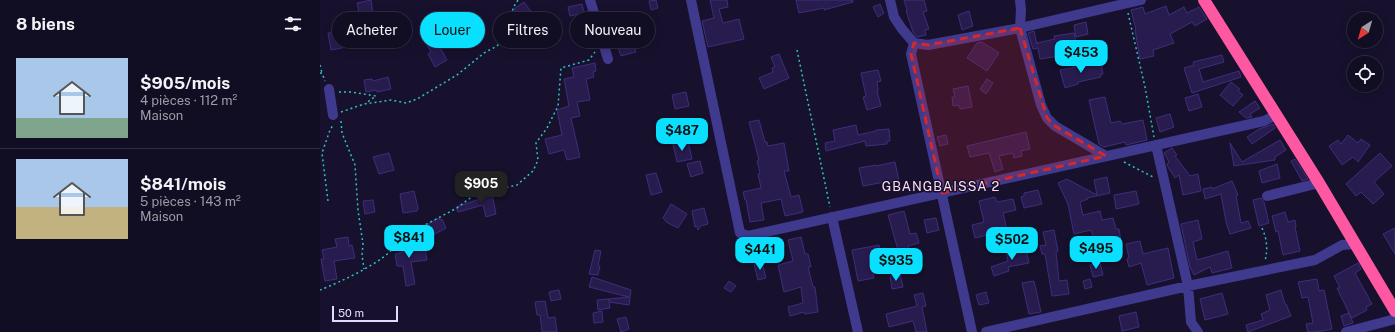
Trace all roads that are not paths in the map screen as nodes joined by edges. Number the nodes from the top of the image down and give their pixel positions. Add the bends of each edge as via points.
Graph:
1 (590, 0) edge
2 (691, 0) edge
3 (890, 0) edge
4 (1020, 0) edge
5 (1141, 0) edge
6 (1204, 0) edge
7 (1020, 28) junction
8 (914, 43) junction
9 (608, 59) dead end
10 (329, 89) road end
11 (1276, 115) junction
12 (336, 117) road end
13 (1156, 145) junction
14 (1109, 155) junction
15 (1319, 183) junction
16 (942, 193) junction
17 (1266, 196) dead end
18 (832, 217) junction
19 (1355, 244) junction
20 (1188, 286) junction
21 (1395, 311) edge
22 (1395, 319) edge
23 (858, 332) edge
24 (972, 332) edge
25 (986, 332) edge
26 (1198, 332) edge
27 (1346, 332) edge

1 - 9 street
2 - 18 street via 740,233 748,236
3 - 8 street via 894,17
4 - 7 street
5 - 7 street
6 - 11 highway
7 - 8 street via 928,45
7 - 14 street via 1046,118 1055,126
8 - 16 street via 911,54
10 - 12 street
11 - 13 street via 1264,121
11 - 15 highway
13 - 14 street
13 - 20 street
14 - 16 street
15 - 17 street
15 - 19 highway
16 - 18 street
16 - 24 street
18 - 23 street
19 - 20 street via 1342,245 1316,260
19 - 21 highway
20 - 25 street
20 - 26 street via 1191,322
22 - 27 street

